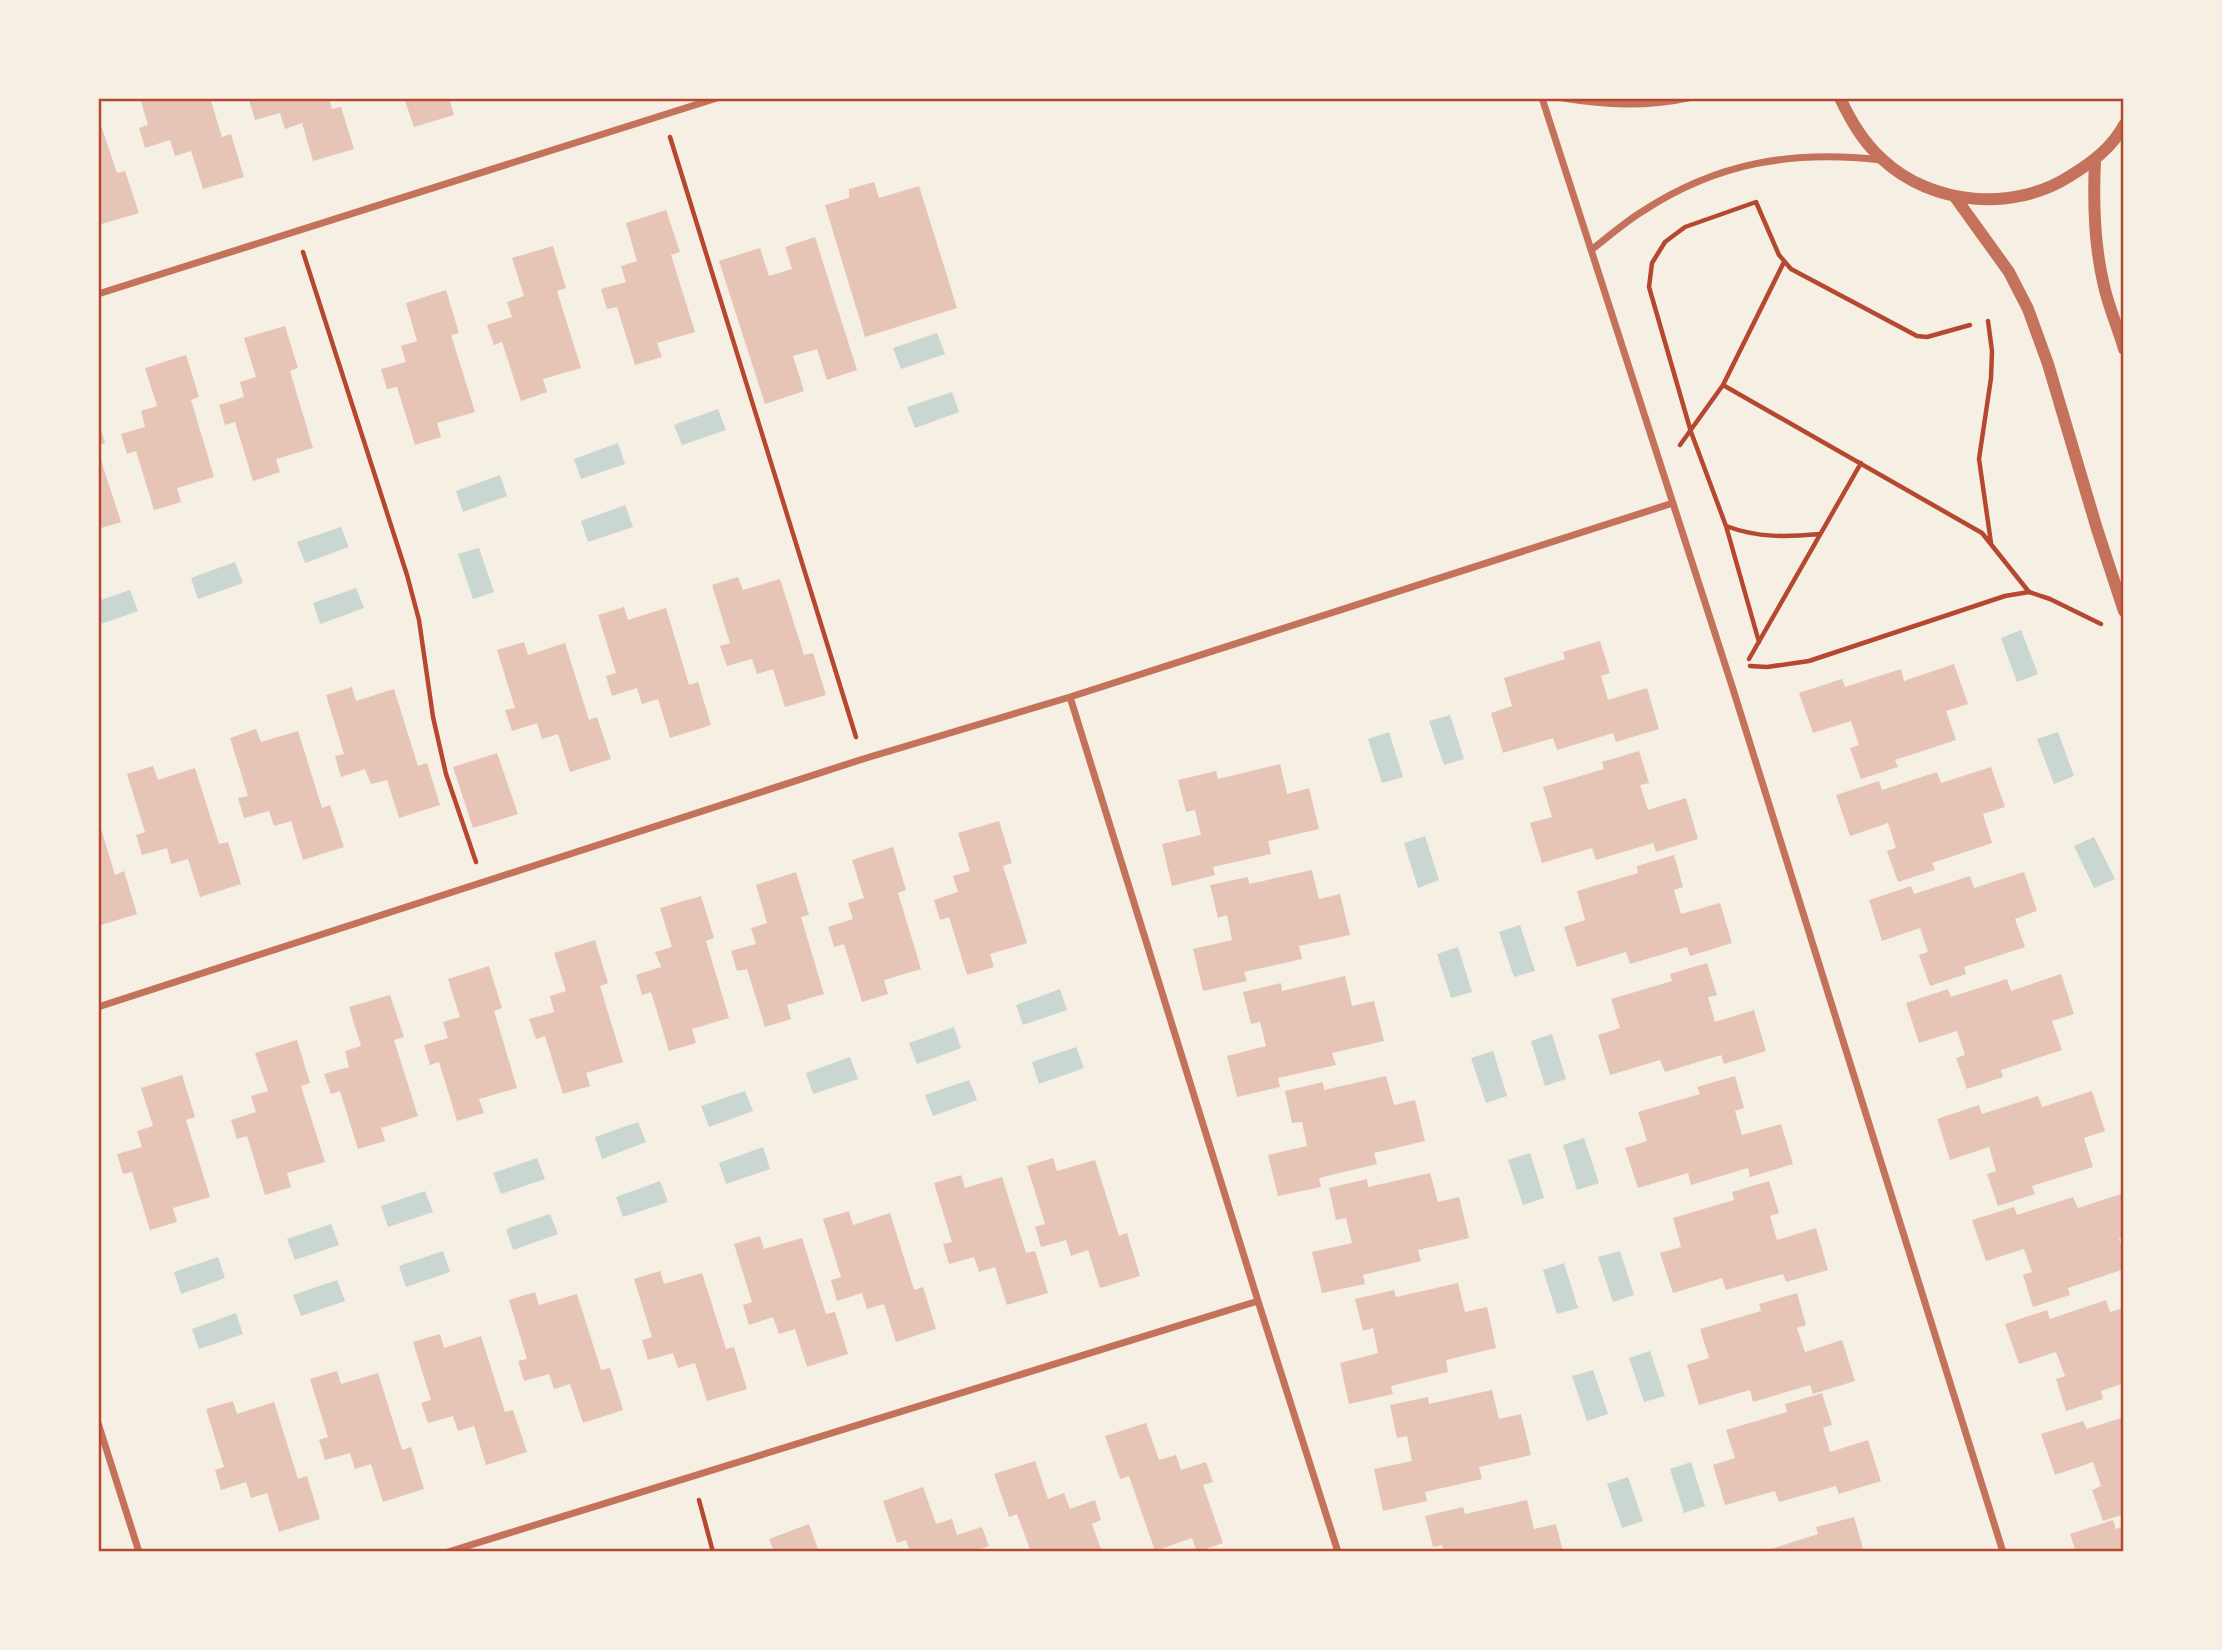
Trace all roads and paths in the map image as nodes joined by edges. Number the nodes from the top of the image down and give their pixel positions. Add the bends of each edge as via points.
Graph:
1 (717, 98) edge
2 (1542, 98) edge
3 (1563, 98) edge
4 (1688, 98) edge
5 (1840, 98) edge
6 (663, 116) junction
7 (2124, 125) edge
8 (1882, 160) junction
9 (2095, 161) junction
10 (1955, 197) junction
11 (296, 231) junction
12 (1591, 250) junction
13 (1784, 262) junction
14 (98, 294) edge
15 (1988, 321) dead end
16 (1970, 325) dead end
17 (2124, 349) edge
18 (1723, 384) junction
19 (1691, 432) junction
20 (1861, 463) junction
21 (1661, 467) junction
22 (1673, 503) junction
23 (1726, 526) junction
24 (1821, 534) junction
25 (1992, 544) junction
26 (2029, 592) junction
27 (2124, 611) edge
28 (2113, 631) dead end
29 (1759, 642) junction
30 (1070, 697) junction
31 (863, 759) junction
32 (484, 883) junction
33 (98, 1007) edge
34 (1258, 1301) junction
35 (98, 1423) edge
36 (692, 1476) junction
37 (139, 1552) edge
38 (448, 1552) edge
39 (713, 1552) edge
40 (1338, 1552) edge
41 (2003, 1552) edge

1 - 6 street
2 - 12 street
3 - 4 street via 1616,106
5 - 8 street via 1854,128
6 - 11 street
6 - 31 path
7 - 9 street
8 - 10 street via 1916,183
8 - 12 street via 1813,156 1745,165 1691,183 1642,211
9 - 10 street via 2053,188 2005,200
9 - 17 street via 2096,246
10 - 27 street via 2010,272 2028,309
11 - 14 street
11 - 32 path via 407,575 446,774
12 - 21 street
13 - 16 path via 1917,337
13 - 18 path
13 - 19 path via 1756,202 1685,227 1665,242 1653,263 1649,287 1654,311
15 - 25 path via 1991,378 1979,459
18 - 19 path
18 - 20 path
19 - 21 path
19 - 23 path
20 - 24 path
20 - 25 path via 1982,533
21 - 22 street
22 - 30 street
22 - 41 street
23 - 24 path via 1781,538
23 - 29 path
24 - 29 path
25 - 26 path
26 - 28 path
26 - 29 path via 1809,661 1745,666
30 - 31 street
30 - 34 street
31 - 32 street
32 - 33 street
34 - 36 street
34 - 40 street
35 - 37 street
36 - 38 street
36 - 39 path

